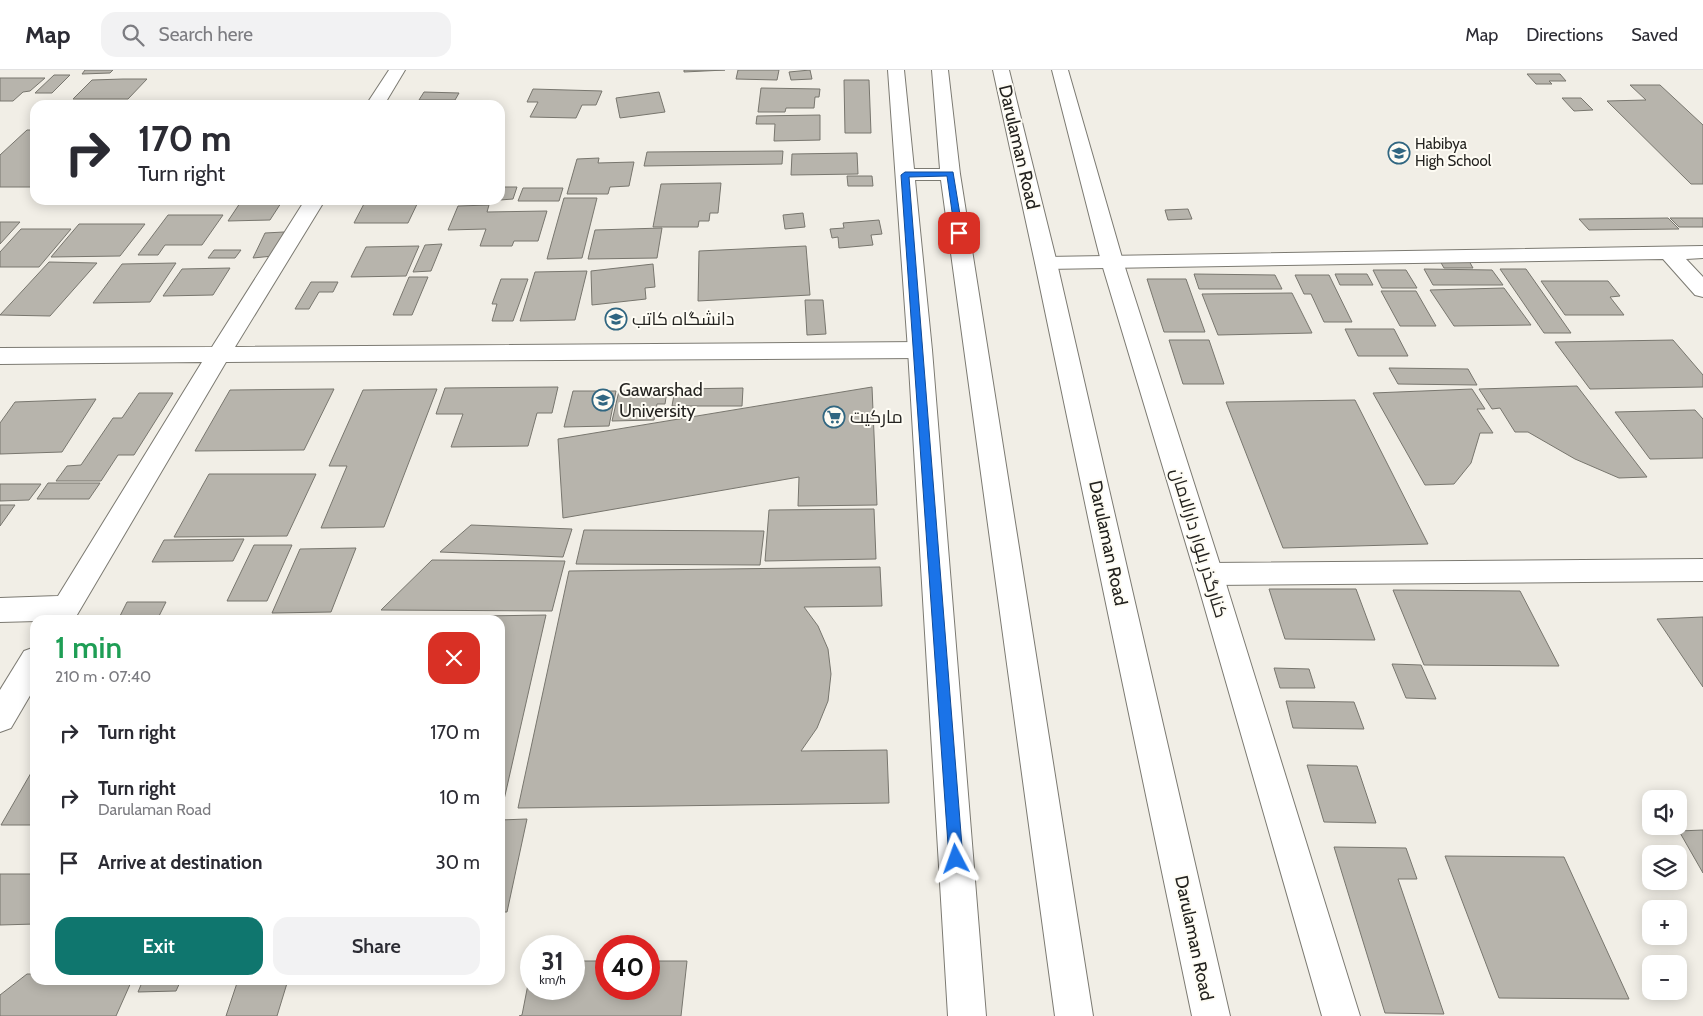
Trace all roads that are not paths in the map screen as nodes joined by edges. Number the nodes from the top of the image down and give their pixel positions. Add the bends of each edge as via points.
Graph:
1 (397, 70) edge
2 (896, 70) edge
3 (940, 70) edge
4 (1001, 70) edge
5 (1060, 70) edge
6 (378, 100) edge
7 (950, 174) junction
8 (905, 175) junction
9 (312, 205) edge
10 (1668, 252) junction
11 (1703, 252) edge
12 (1112, 261) junction
13 (1046, 263) junction
14 (1703, 290) edge
15 (920, 350) junction
16 (219, 354) junction
17 (0, 356) edge
18 (1703, 570) edge
19 (1209, 574) junction
20 (0, 610) edge
21 (63, 614) edge
22 (30, 668) edge
23 (0, 718) edge
24 (967, 1016) edge
25 (1074, 1016) edge
26 (1211, 1016) edge
27 (1341, 1016) edge

1 - 6 street
2 - 8 street
3 - 7 street
4 - 13 street, Darulaman Road
5 - 12 street, کنارگذر بلوار دارالامان
7 - 8 street
7 - 25 street
8 - 15 street
9 - 16 street
10 - 11 street
10 - 12 street
10 - 14 street
12 - 13 street
12 - 19 street, کنارگذر بلوار دارالامان
13 - 26 street, Darulaman Road
15 - 16 street
15 - 24 street
16 - 17 street
16 - 21 street
18 - 19 street
19 - 27 street, کنارگذر بلوار دارالامان
20 - 21 street
22 - 23 street

